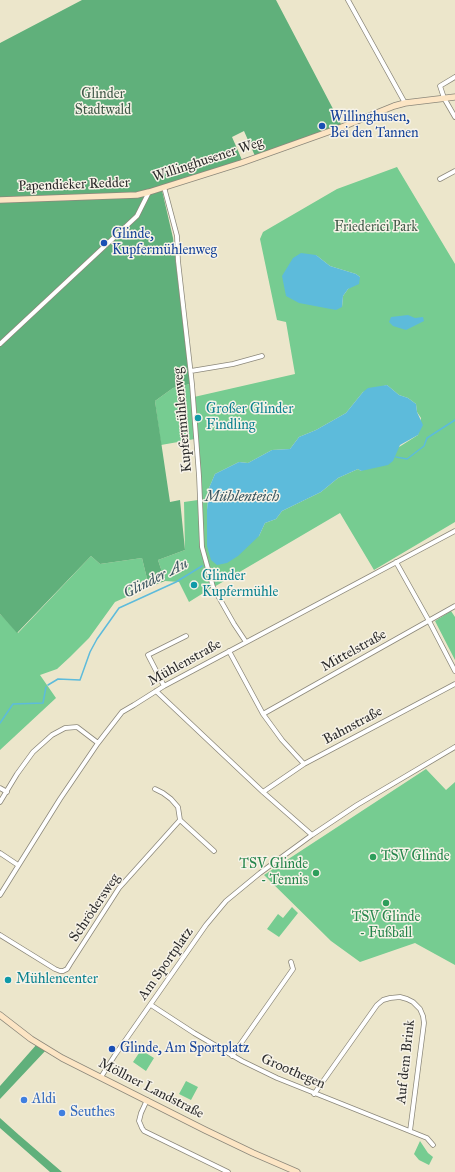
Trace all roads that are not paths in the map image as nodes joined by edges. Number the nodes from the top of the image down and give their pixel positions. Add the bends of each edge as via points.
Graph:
1 (348, 0) edge
2 (455, 77) edge
3 (455, 97) edge
4 (444, 98) junction
5 (405, 103) junction
6 (455, 117) edge
7 (455, 171) edge
8 (440, 179) dead end
9 (164, 187) junction
10 (149, 192) junction
11 (0, 200) edge
12 (0, 344) edge
13 (262, 356) dead end
14 (191, 371) junction
15 (455, 530) edge
16 (396, 562) junction
17 (455, 606) edge
18 (429, 621) junction
19 (186, 636) dead end
20 (246, 642) junction
21 (229, 651) junction
22 (455, 671) edge
23 (455, 684) edge
24 (164, 686) junction
25 (156, 692) junction
26 (264, 714) junction
27 (98, 743) junction
28 (455, 747) edge
29 (304, 764) junction
30 (0, 788) edge
31 (155, 789) dead end
32 (7, 792) junction
33 (263, 792) junction
34 (0, 802) edge
35 (180, 820) junction
36 (312, 835) junction
37 (214, 850) dead end
38 (0, 853) edge
39 (18, 865) junction
40 (0, 895) edge
41 (0, 935) edge
42 (291, 962) dead end
43 (151, 1005) junction
44 (0, 1015) edge
45 (232, 1056) junction
46 (101, 1077) junction
47 (314, 1094) junction
48 (147, 1100) junction
49 (410, 1131) junction
50 (433, 1145) dead end
51 (220, 1170) edge
52 (228, 1172) edge
53 (298, 1172) edge

1 - 5 street
2 - 4 street via 440,86
3 - 4 street, Willinghusener Weg
4 - 5 street, Willinghusener Weg
4 - 6 street
5 - 9 street, Willinghusener Weg via 249,160
7 - 8 street
9 - 10 street, Willinghusener Weg
9 - 14 street, Kupfermühlenweg via 177,236
10 - 11 street, Papendieker Redder via 137,195
10 - 12 street, Willinghusener Weg via 137,216
13 - 14 street
14 - 20 street, Kupfermühlenweg via 202,547 213,587
15 - 16 street, Mühlenstraße
16 - 18 street
16 - 20 street, Mühlenstraße
17 - 18 street, Mittelstraße
18 - 22 street
18 - 26 street, Mittelstraße
19 - 24 street via 148,655
20 - 21 street, Mühlenstraße
21 - 24 street, Mühlenstraße
21 - 26 street
23 - 29 street, Bahnstraße
24 - 25 street, Mühlenstraße
25 - 27 street, Mühlenstraße via 122,712
25 - 33 street
26 - 29 street via 282,740
27 - 32 street via 76,726 65,728 52,735 33,752
27 - 39 street, Mühlenstraße
28 - 36 street, Am Sportplatz
29 - 33 street, Bahnstraße
30 - 32 street
31 - 35 street via 175,803
32 - 34 street
33 - 36 street
35 - 37 street
35 - 41 street, Schrödersweg via 119,888 67,969 60,971
36 - 43 street, Am Sportplatz via 226,901
38 - 39 street
39 - 40 street, Mühlenstraße
42 - 45 street via 293,969
43 - 45 street, Groothegen
43 - 46 street, Am Sportplatz
44 - 46 street, Möllner Landstraße via 44,1047
45 - 47 street, Groothegen
46 - 48 street, Möllner Landstraße
47 - 49 street, Groothegen
47 - 49 street, Auf dem Brink via 377,1005 390,998 407,999 418,1008 424,1024
48 - 51 street via 139,1121 144,1131
48 - 53 street, Möllner Landstraße
49 - 50 street, Groothegen via 427,1138
51 - 52 street

